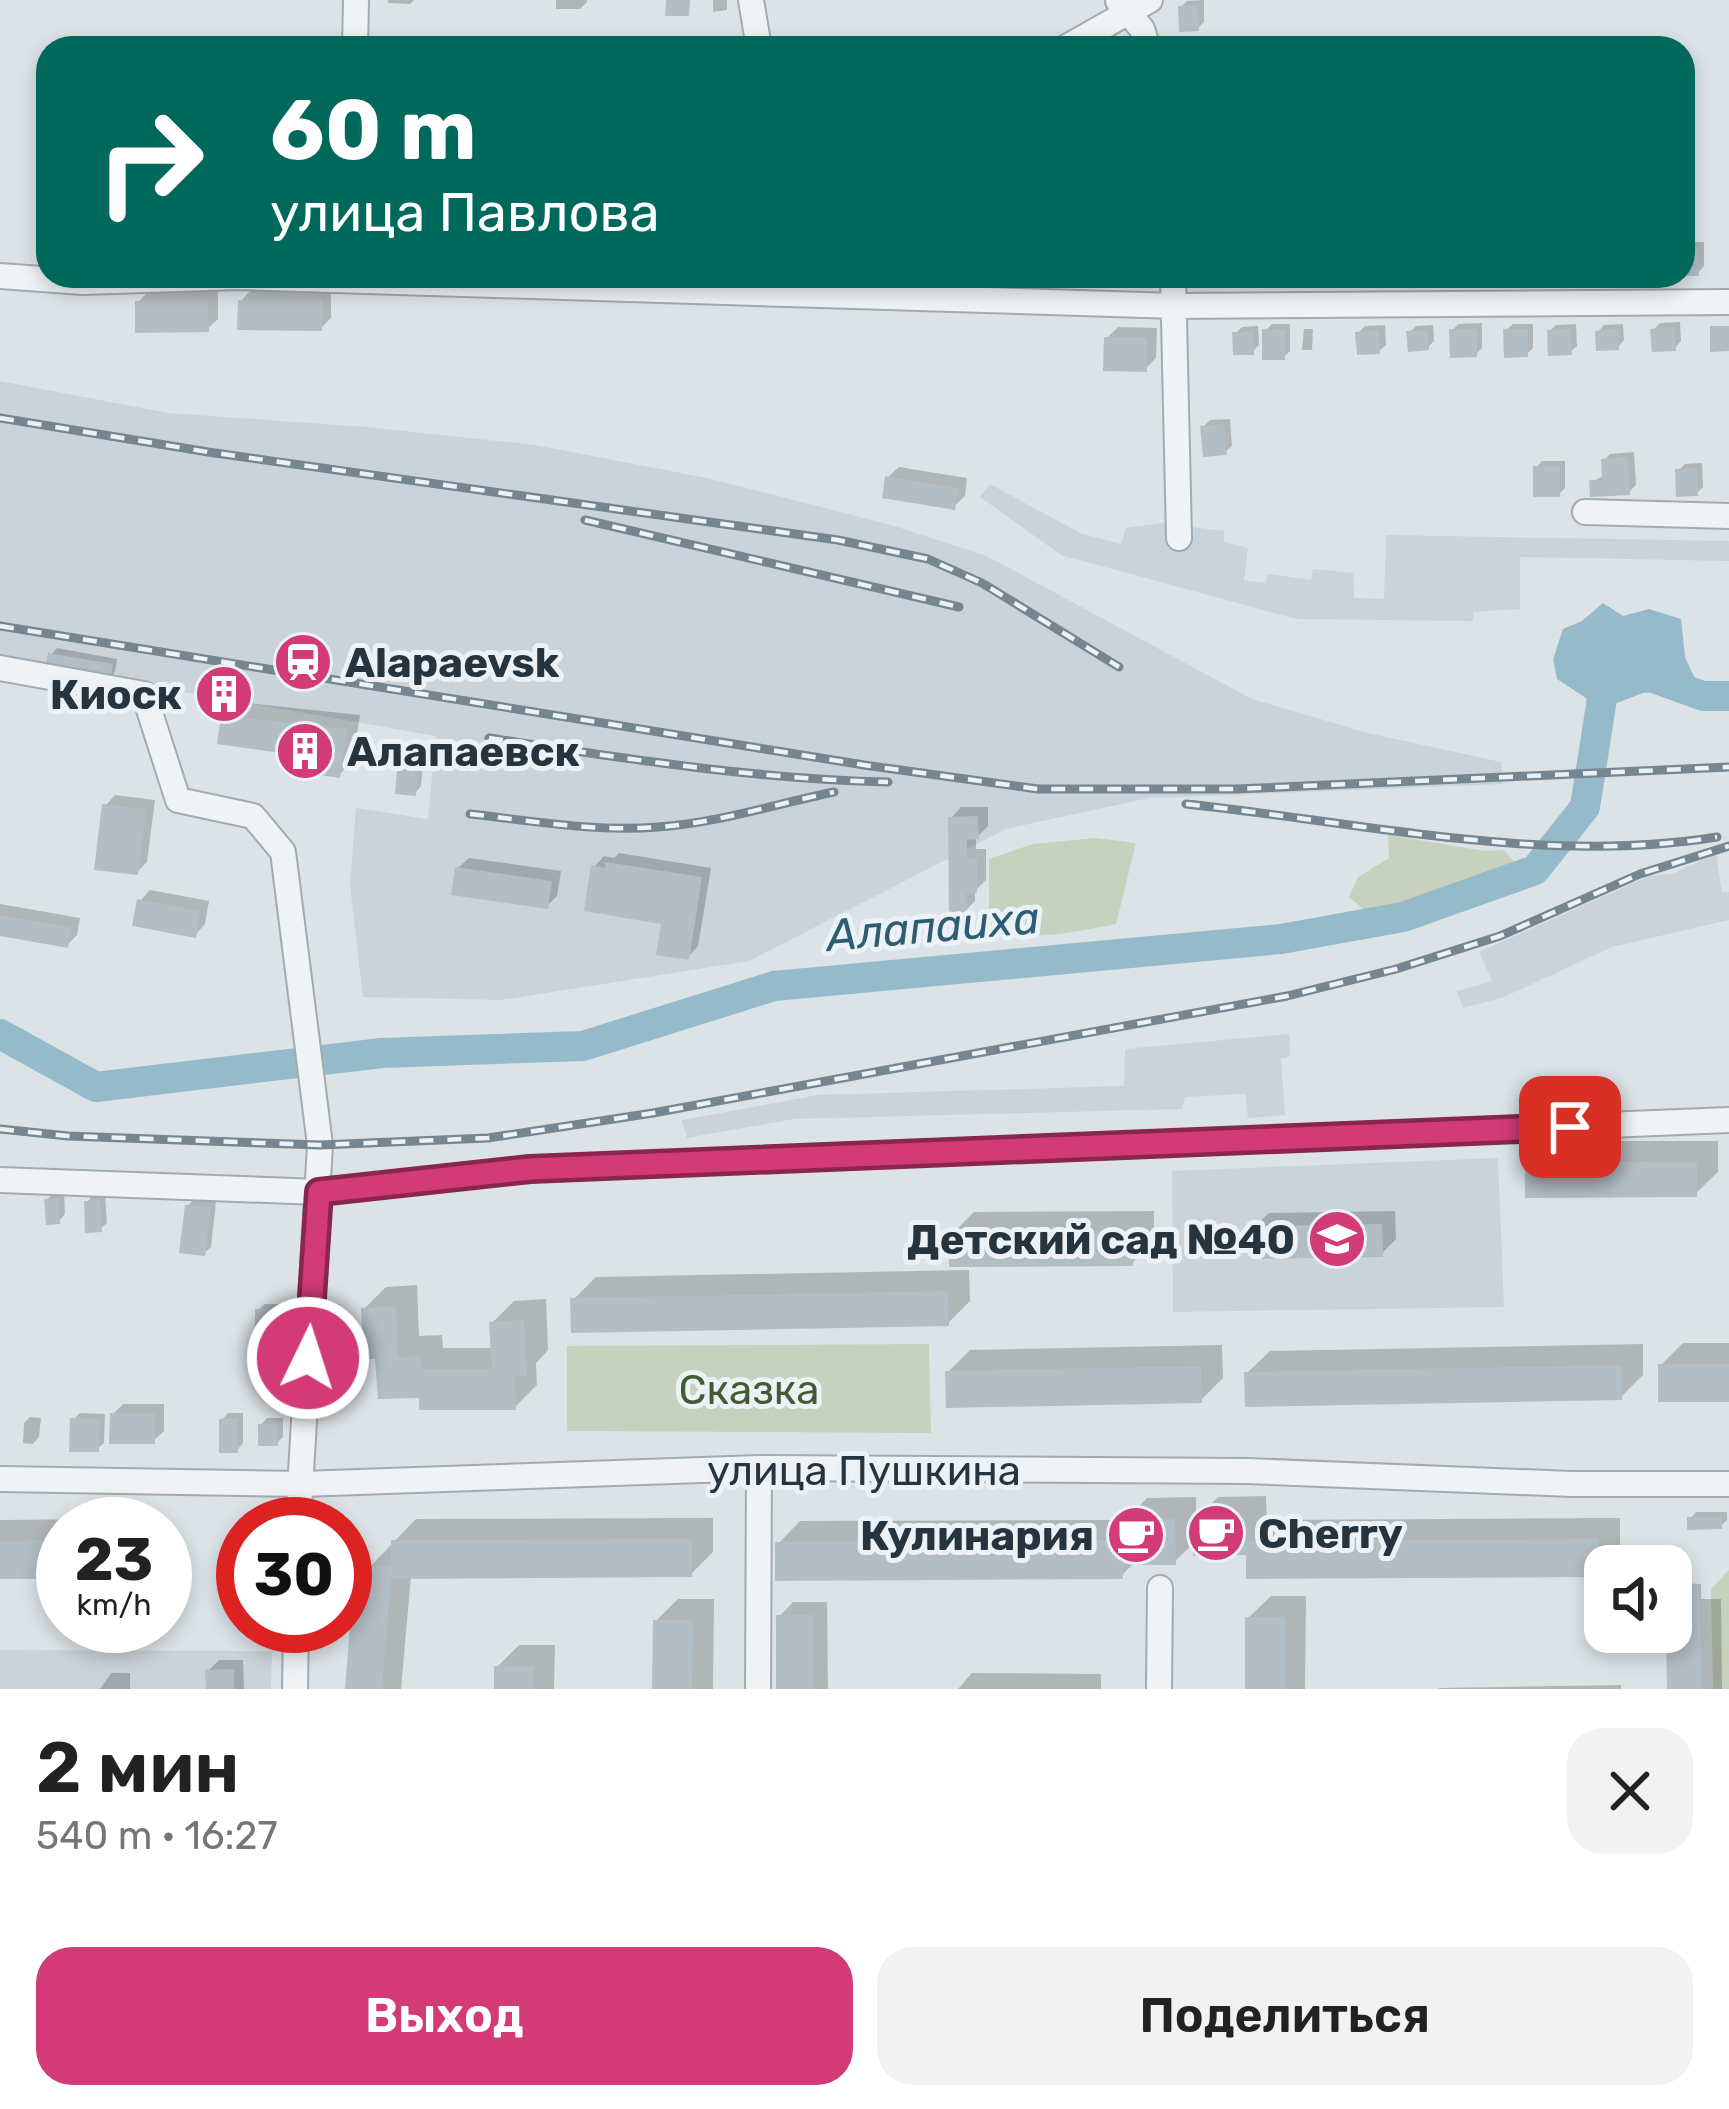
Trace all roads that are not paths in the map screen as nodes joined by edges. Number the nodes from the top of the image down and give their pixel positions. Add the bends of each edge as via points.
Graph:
1 (356, 0) edge
2 (751, 0) edge
3 (1132, 4) edge
4 (356, 36) edge
5 (757, 36) edge
6 (1083, 36) edge
7 (1144, 36) edge
8 (0, 276) edge
9 (36, 279) edge
10 (836, 288) edge
11 (1174, 288) edge
12 (1729, 302) edge
13 (1176, 306) junction
14 (1585, 512) dead end
15 (1729, 515) edge
16 (1178, 538) dead end
17 (0, 668) edge
18 (1729, 1120) edge
19 (0, 1180) edge
20 (319, 1192) junction
21 (759, 1468) junction
22 (0, 1479) edge
23 (301, 1484) junction
24 (1729, 1484) edge
25 (300, 1497) edge
26 (1160, 1588) dead end
27 (296, 1653) edge
28 (295, 1689) edge
29 (758, 1689) edge
30 (1159, 1689) edge

1 - 4 street
2 - 5 street
3 - 6 street
3 - 7 street
8 - 9 street
10 - 13 street
11 - 13 street
12 - 13 street
13 - 16 street
14 - 15 street
17 - 20 street via 144,694 178,800 253,816 283,852
18 - 20 street via 530,1169
19 - 20 street
20 - 23 street
21 - 23 street, улица Пушкина
21 - 24 street, улица Пушкина
21 - 29 street
22 - 23 street, улица Пушкина
23 - 25 street
26 - 30 street
27 - 28 street

